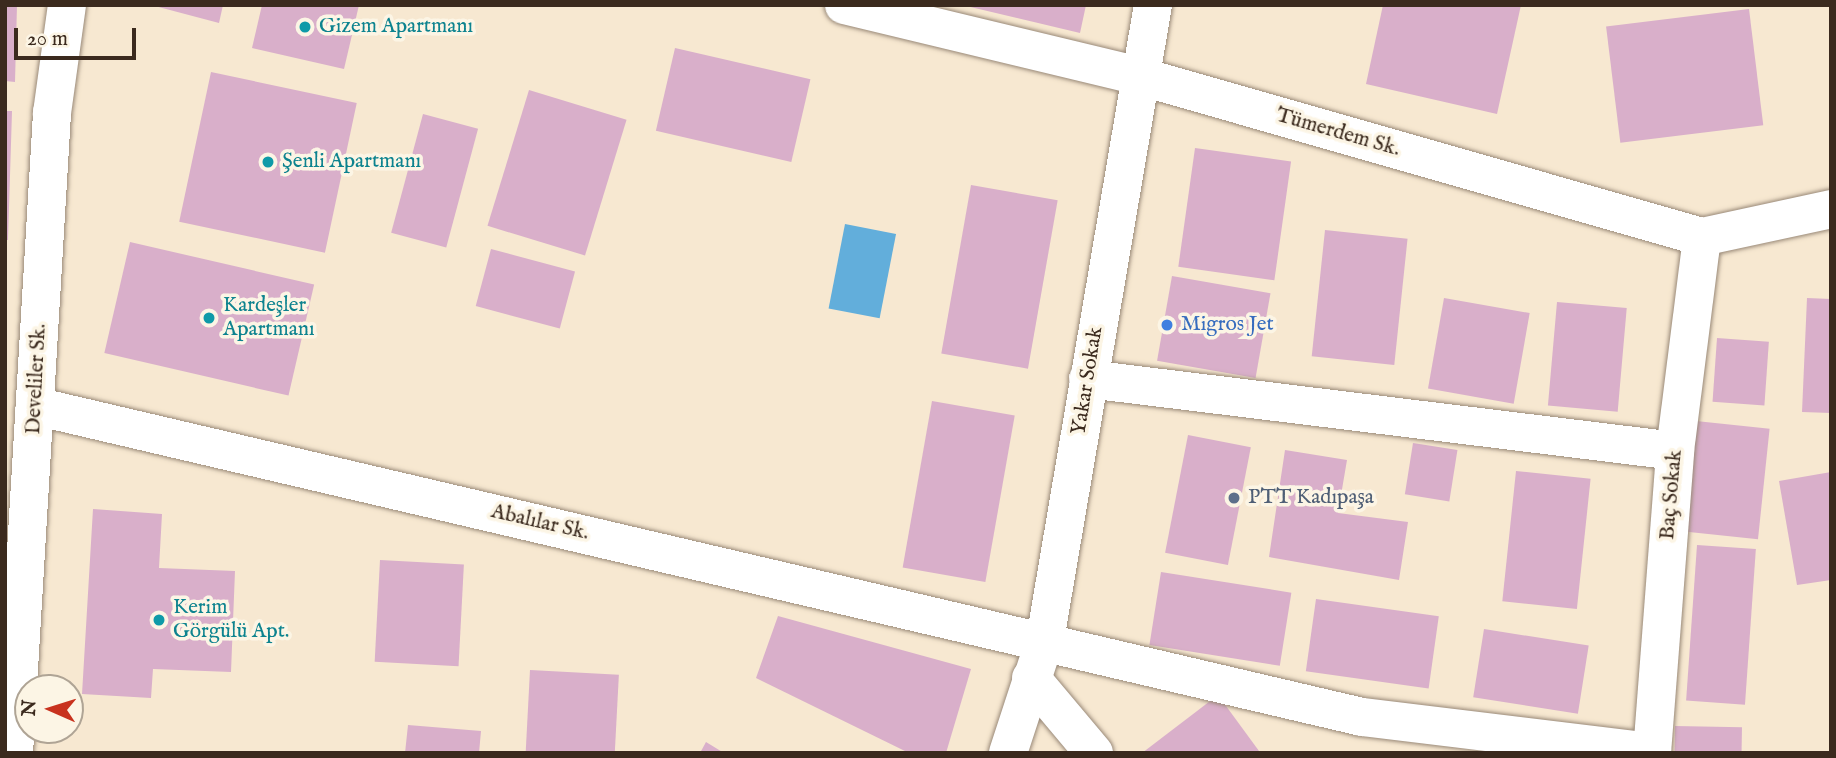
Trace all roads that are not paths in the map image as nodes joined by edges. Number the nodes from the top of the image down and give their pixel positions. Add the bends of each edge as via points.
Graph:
1 (67, 5) edge
2 (844, 5) edge
3 (1153, 5) edge
4 (1139, 76) junction
5 (1831, 209) edge
6 (1702, 237) junction
7 (1088, 379) junction
8 (35, 406) junction
9 (1675, 451) junction
10 (1045, 640) junction
11 (1031, 678) junction
12 (1652, 752) edge
13 (14, 753) edge
14 (1008, 753) edge
15 (1094, 753) edge

1 - 8 street, Develiler Sk. via 52,113
2 - 4 street, Tümerdem Sk.
3 - 4 street, Yakar Sokak
4 - 6 street, Tümerdem Sk.
4 - 7 street, Yakar Sokak
5 - 6 street, Tümerdem Sk.
6 - 9 street, Baç Sokak
7 - 9 street
7 - 10 street, Yakar Sokak
8 - 10 street, Abalılar Sk.
8 - 13 street, Develiler Sk.
9 - 12 street, Baç Sokak
10 - 11 street, Yakar Sokak
10 - 12 street, Abalılar Sk. via 1362,717
11 - 14 street, Yakar Sokak
11 - 15 street

